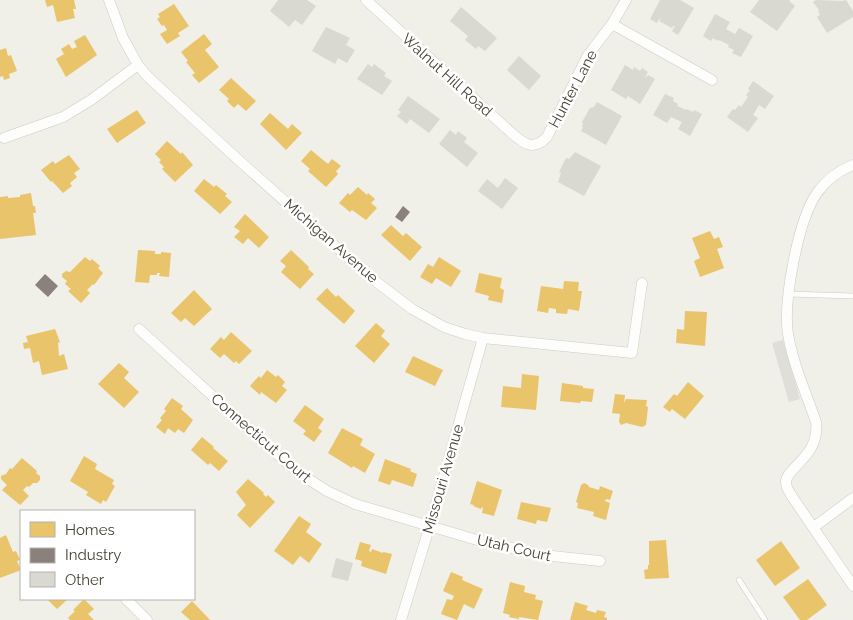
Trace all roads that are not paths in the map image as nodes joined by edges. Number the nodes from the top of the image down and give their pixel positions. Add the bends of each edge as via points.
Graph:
1 (109, 0) edge
2 (366, 0) edge
3 (626, 0) edge
4 (612, 24) junction
5 (138, 65) junction
6 (712, 80) dead end
7 (4, 138) dead end
8 (531, 145) joint
9 (853, 165) edge
10 (642, 283) dead end
11 (789, 294) junction
12 (853, 296) edge
13 (139, 329) dead end
14 (483, 338) junction
15 (853, 498) edge
16 (430, 525) junction
17 (814, 527) junction
18 (600, 561) dead end
19 (739, 580) dead end
20 (853, 586) edge
21 (127, 600) edge
22 (147, 620) edge
23 (401, 620) edge
24 (765, 620) edge

1 - 5 street, Michigan Avenue via 122,38
2 - 8 street, Walnut Hill Road via 506,128
3 - 4 street, Hunter Lane
4 - 6 street
4 - 8 street, Hunter Lane via 588,55 547,137 540,144
5 - 7 street via 63,117
5 - 14 street, Michigan Avenue via 370,277 412,309 444,327
9 - 11 street via 824,184 810,204 799,239
10 - 14 street, Michigan Avenue via 632,353
11 - 12 lane
11 - 17 street via 789,335 817,432 811,451 786,480 788,490
13 - 16 street, Connecticut Court via 273,451 313,483 355,504
14 - 16 street, Missouri Avenue
15 - 17 street
16 - 18 street, Utah Court via 525,552
16 - 23 street, Missouri Avenue
17 - 20 street
19 - 24 lane
21 - 22 street

